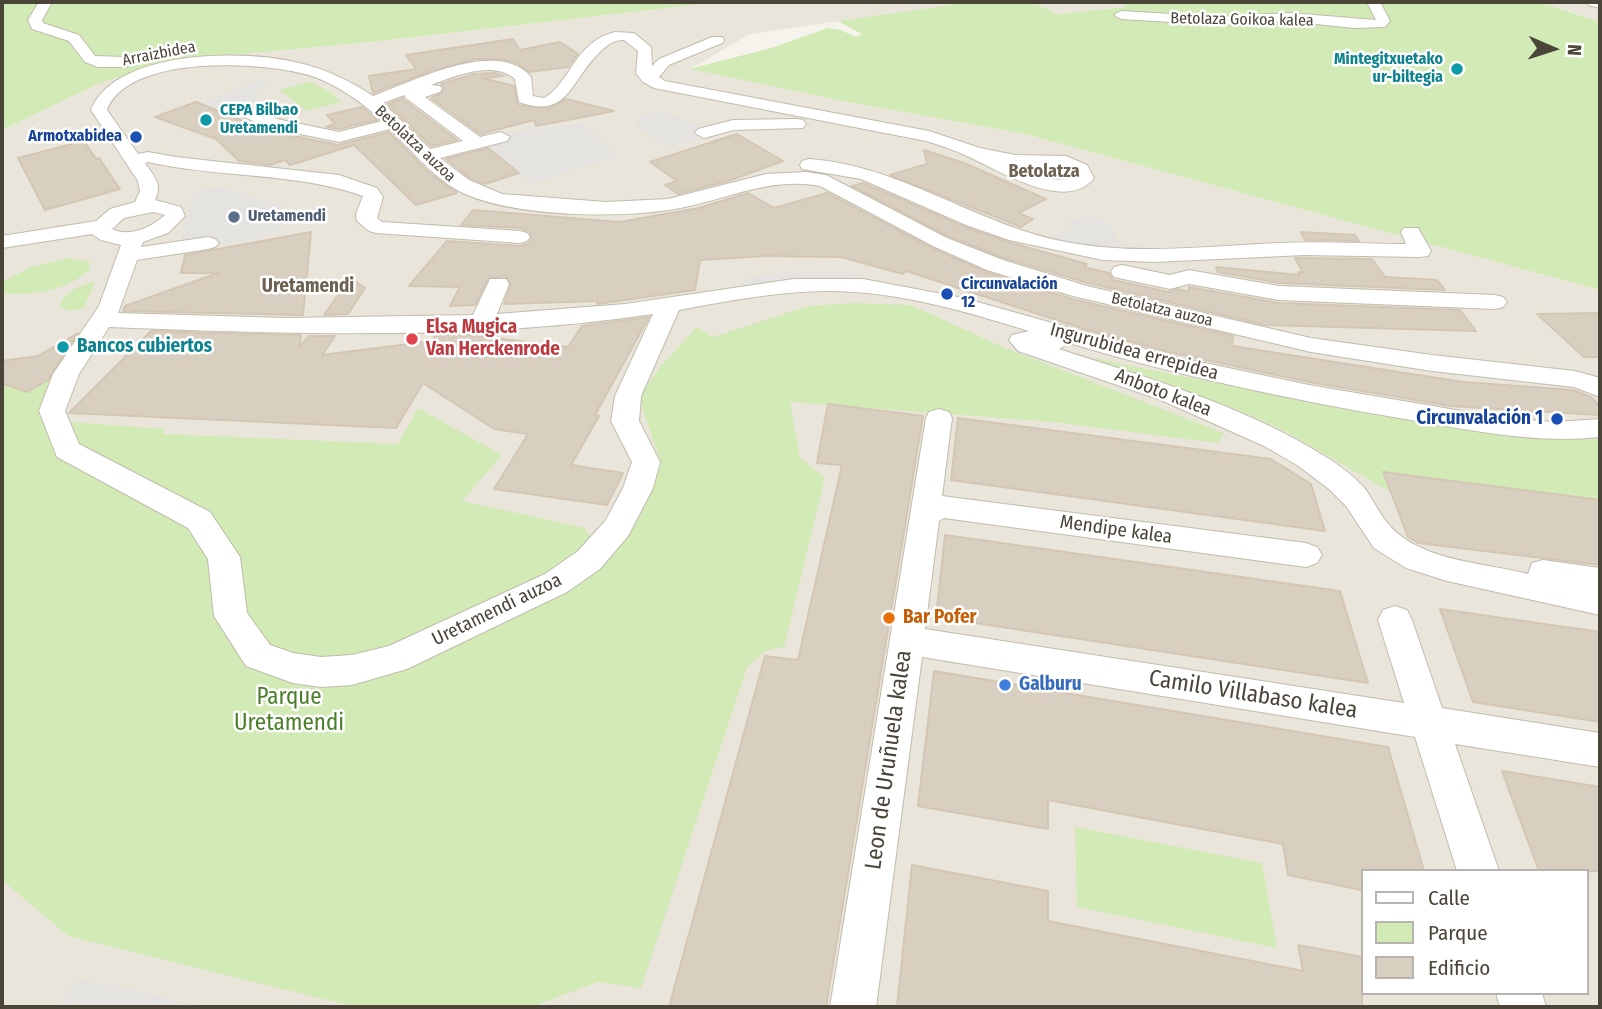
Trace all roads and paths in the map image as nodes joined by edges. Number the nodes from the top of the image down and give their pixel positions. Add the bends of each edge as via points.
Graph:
1 (45, 2) edge
2 (1374, 2) edge
3 (1593, 2) edge
4 (1600, 4) edge
5 (1121, 15) dead end
6 (717, 40) dead end
7 (196, 46) dead end
8 (175, 49) dead end
9 (267, 62) junction
10 (649, 79) junction
11 (435, 89) dead end
12 (371, 102) junction
13 (242, 109) dead end
14 (393, 123) junction
15 (870, 123) junction
16 (459, 130) junction
17 (704, 132) dead end
18 (501, 137) dead end
19 (475, 142) junction
20 (419, 149) junction
21 (978, 153) dead end
22 (134, 160) junction
23 (743, 185) junction
24 (142, 207) junction
25 (102, 226) junction
26 (1411, 232) dead end
27 (520, 237) dead end
28 (2, 242) edge
29 (208, 243) dead end
30 (131, 246) junction
31 (1119, 264) junction
32 (1170, 282) junction
33 (498, 284) dead end
34 (1494, 302) dead end
35 (668, 306) junction
36 (1164, 309) junction
37 (104, 320) junction
38 (482, 321) junction
39 (1212, 372) junction
40 (1600, 389) edge
41 (939, 418) dead end
42 (1600, 428) edge
43 (927, 514) junction
44 (1306, 555) dead end
45 (1454, 569) junction
46 (1600, 580) edge
47 (1600, 602) edge
48 (1395, 620) dead end
49 (906, 640) junction
50 (1430, 723) junction
51 (1600, 750) edge
52 (1477, 869) edge
53 (853, 1007) edge

1 - 8 street, Arraizbidea via 35,20 37,26 74,38 90,59 98,62 125,62
2 - 5 street, Betolaza Goikoa kalea via 1383,21 1380,24 1289,17 1206,20
3 - 4 street
6 - 10 street via 664,62
7 - 9 street, Arraizbidea via 271,56
9 - 12 street via 337,80
9 - 22 street via 188,63 113,88 105,94 99,110
10 - 12 street, Betolatza auzoa via 644,73 646,50 622,35 607,39 576,68 562,95 554,100 526,99 525,79 503,63 449,72
10 - 15 street via 676,88
11 - 16 street, Betolatza auzoa via 412,95
12 - 14 street, Betolatza auzoa
13 - 14 street via 272,123 339,137
14 - 20 street, Betolatza auzoa
15 - 17 street via 751,124
15 - 21 street
16 - 19 street, Betolatza auzoa
16 - 20 street
18 - 19 street
19 - 20 street
20 - 23 street, Betolatza auzoa via 458,184 484,197 635,208 668,205
22 - 24 street via 150,191
22 - 27 street via 148,157 339,181 370,191 373,197 367,221 376,227
23 - 31 street, Betolatza auzoa via 780,168 838,167 884,180 1013,235
23 - 36 street, Betolatza auzoa via 792,177 826,181 940,242 995,265
24 - 25 street via 114,215
24 - 30 street via 169,208 174,216
25 - 28 street
25 - 30 street via 104,234
26 - 31 street via 1420,251 1287,249
29 - 30 street
30 - 37 street, Uretamendi auzoa
31 - 32 street
32 - 34 street via 1189,277 1279,293
32 - 36 street
33 - 38 street
35 - 37 street, Uretamendi auzoa via 628,397 625,421 646,462 642,475 617,528 589,560 522,602 395,659 321,672 258,656 232,616 224,557 199,520 67,450 52,411 66,374
35 - 38 street
35 - 39 street, Ingurubidea errepidea via 751,290 863,286 905,292
36 - 40 street, Betolatza auzoa via 1311,345 1574,379
37 - 38 street via 209,325
39 - 42 street, Ingurubidea errepidea via 1302,394 1480,423 1535,429
39 - 45 street, Anboto kalea via 1175,370 1038,339 1021,340 1027,346 1155,387 1261,432 1329,474 1393,546
41 - 43 street, Leon de Uruñuela kalea
43 - 44 street, Mendipe kalea via 940,507 958,508
43 - 49 street, Leon de Uruñuela kalea
45 - 46 street via 1468,562 1486,563
45 - 47 street
48 - 50 street
49 - 50 street, Camilo Villabaso kalea
49 - 53 street, Leon de Uruñuela kalea
50 - 51 street, Camilo Villabaso kalea
50 - 52 street

